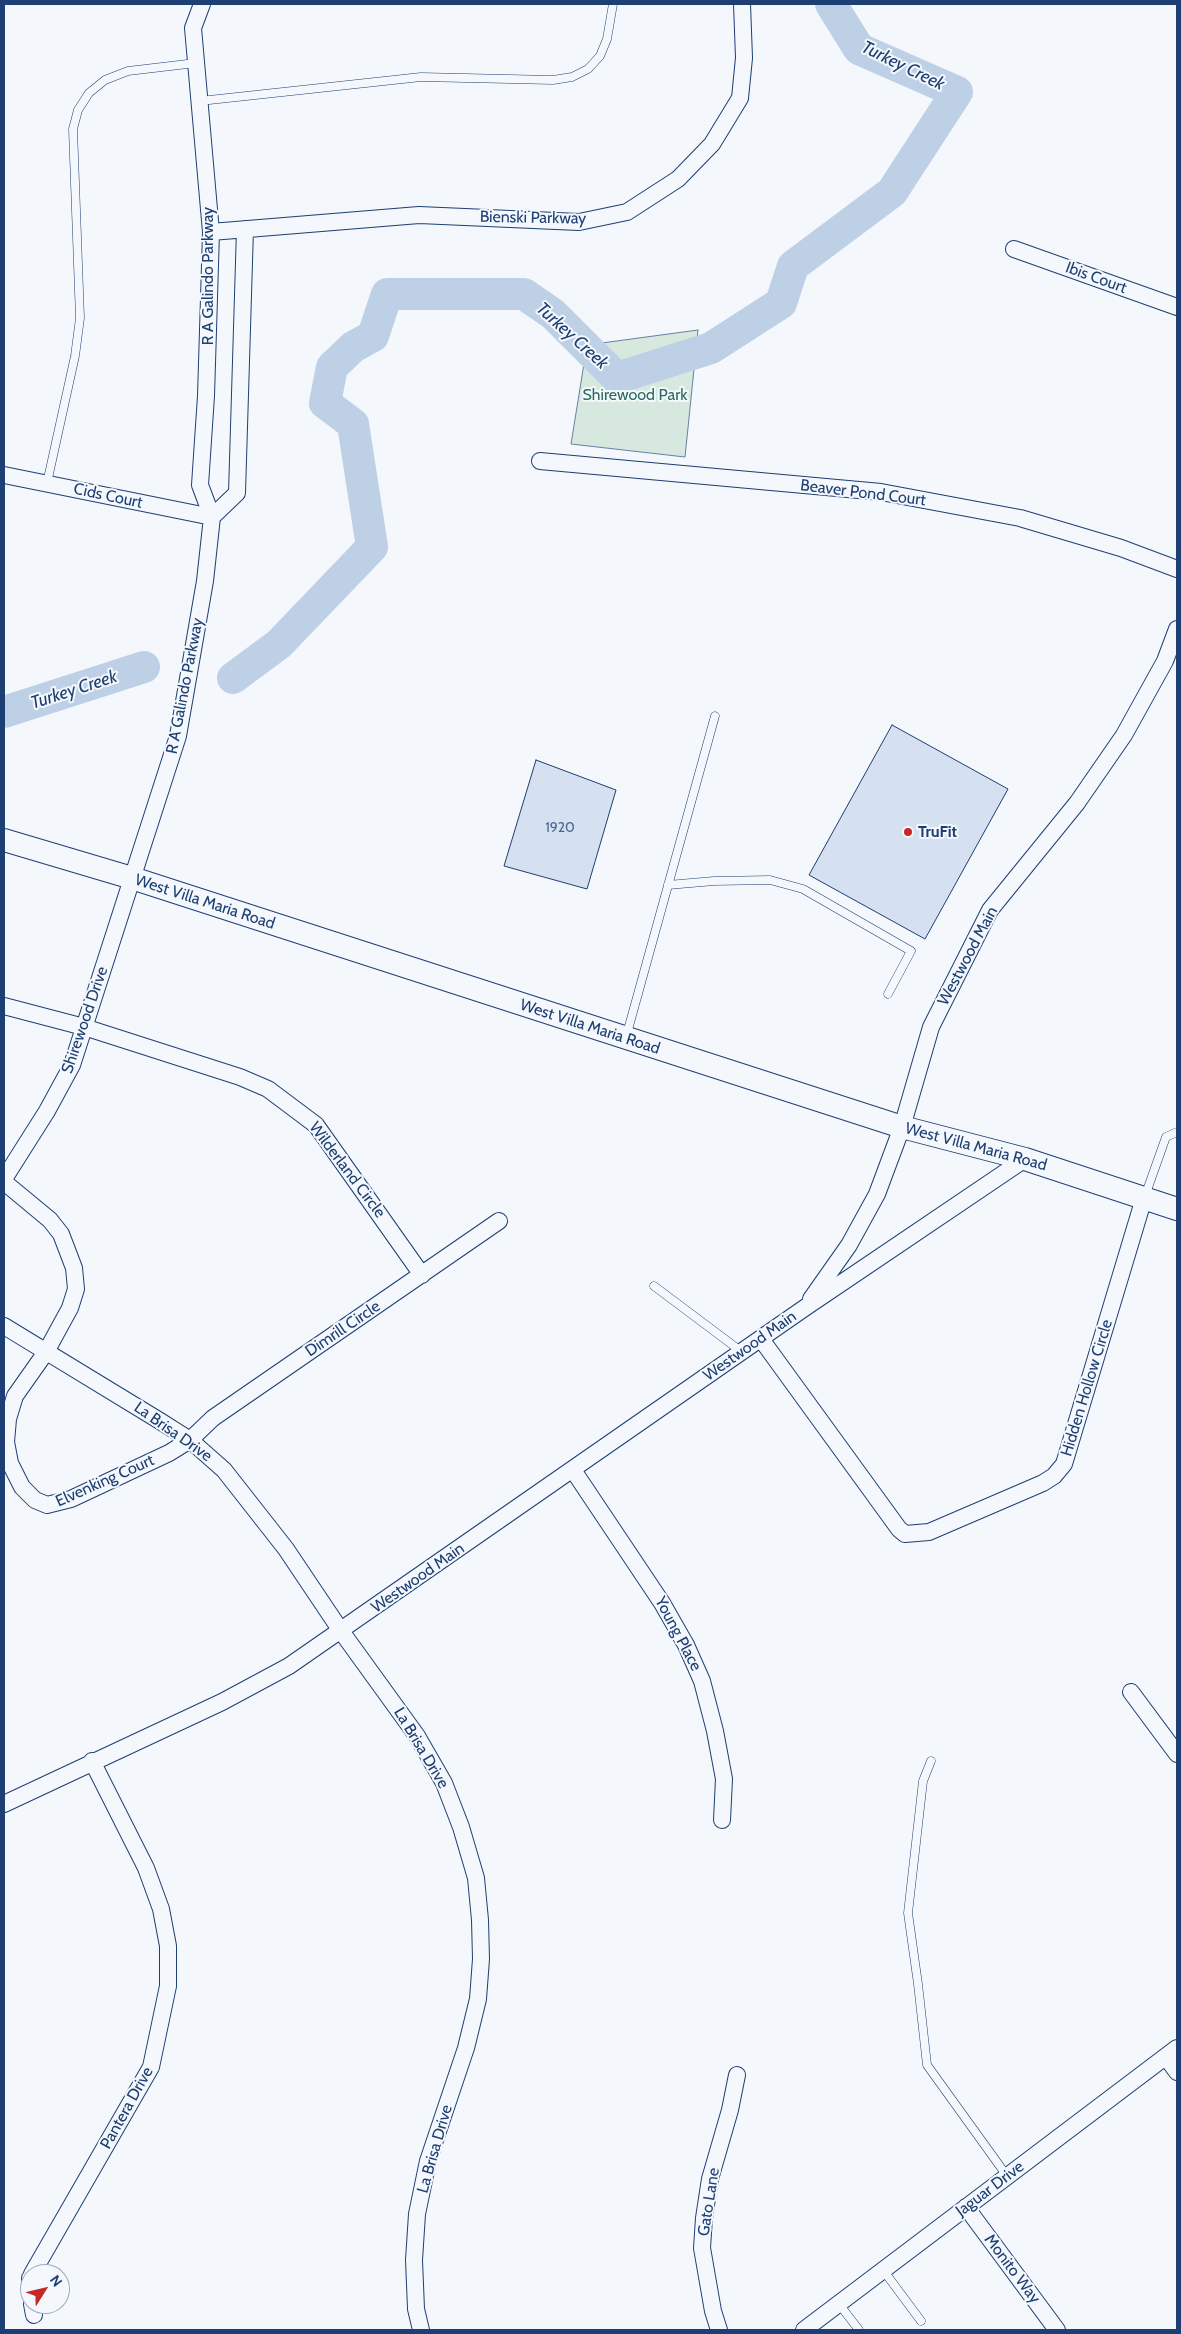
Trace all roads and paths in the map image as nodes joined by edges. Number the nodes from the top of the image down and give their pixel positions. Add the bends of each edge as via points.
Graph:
1 (202, 4) edge
2 (613, 4) edge
3 (742, 4) edge
4 (196, 63) junction
5 (200, 101) junction
6 (245, 229) junction
7 (211, 232) junction
8 (1014, 249) dead end
9 (1177, 308) edge
10 (540, 461) dead end
11 (4, 475) edge
12 (47, 483) junction
13 (212, 517) junction
14 (1177, 569) edge
15 (1177, 629) edge
16 (715, 716) dead end
17 (4, 840) edge
18 (132, 878) junction
19 (668, 886) junction
20 (888, 994) dead end
21 (4, 1006) edge
22 (84, 1028) junction
23 (626, 1038) junction
24 (902, 1127) junction
25 (1177, 1132) edge
26 (1025, 1159) junction
27 (4, 1180) edge
28 (1144, 1198) junction
29 (1177, 1210) edge
30 (499, 1221) dead end
31 (422, 1275) junction
32 (654, 1286) dead end
33 (806, 1307) junction
34 (4, 1326) edge
35 (761, 1339) junction
36 (46, 1352) junction
37 (742, 1352) junction
38 (190, 1440) junction
39 (573, 1470) junction
40 (342, 1631) junction
41 (1131, 1692) dead end
42 (1177, 1754) edge
43 (92, 1761) junction
44 (931, 1761) dead end
45 (4, 1804) edge
46 (722, 1820) dead end
47 (1172, 2053) edge
48 (1177, 2072) edge
49 (737, 2075) dead end
50 (1007, 2176) junction
51 (966, 2207) junction
52 (38, 2264) edge
53 (883, 2270) junction
54 (839, 2304) junction
55 (922, 2321) dead end
56 (421, 2330) edge
57 (719, 2330) edge
58 (804, 2330) edge
59 (859, 2330) edge
60 (1057, 2330) edge

1 - 4 street, R A Galindo Parkway via 193,28
2 - 5 lane via 607,39 600,56 588,69 572,77 554,80 422,77
3 - 6 street, Bienski Parkway via 744,58 740,98 712,144 678,179 627,212 579,222 420,215
4 - 5 street, R A Galindo Parkway
4 - 12 lane via 128,70 105,80 89,93 78,110 72,129 80,318 75,356
5 - 7 street, R A Galindo Parkway
6 - 7 street, Bienski Parkway
6 - 13 street via 238,493
7 - 13 street, R A Galindo Parkway via 200,484
8 - 9 street, Ibis Court
10 - 14 street, Beaver Pond Court via 881,492 1020,518 1121,548
11 - 12 street, Cids Court
12 - 13 street, Cids Court
13 - 18 street, R A Galindo Parkway via 205,581 178,736
15 - 24 street, Westwood Main via 1165,661 1124,735 1077,803 990,910 931,1027
16 - 19 lane
17 - 18 main road, West Villa Maria Road
18 - 22 street, Shirewood Drive
18 - 23 main road, West Villa Maria Road
19 - 20 lane via 770,880 803,889 911,951
19 - 23 lane
21 - 22 street, Wilderland Circle
22 - 27 street, Shirewood Drive via 72,1065
22 - 31 street, Wilderland Circle via 240,1077 268,1089 293,1106 316,1125 335,1149
23 - 24 main road, West Villa Maria Road
24 - 26 main road, West Villa Maria Road
24 - 33 street, Westwood Main via 863,1220 849,1246
25 - 28 lane via 1166,1137
26 - 28 main road, West Villa Maria Road
26 - 33 street, Westwood Main
27 - 36 street, Elvenking Court via 50,1220 61,1234 74,1268 76,1289 70,1308
28 - 29 main road, West Villa Maria Road
28 - 35 street, Hidden Hollow Circle via 1064,1464 1043,1483 929,1532 905,1534 898,1529
30 - 31 street, Dimrill Circle
31 - 38 street, Dimrill Circle via 213,1418
32 - 37 lane
33 - 35 street, Westwood Main
34 - 36 street, La Brisa Drive
35 - 37 street, Westwood Main
36 - 38 street, La Brisa Drive
36 - 38 street, Elvenking Court via 15,1396 6,1442 10,1463 22,1487 35,1500 47,1506 65,1501
37 - 39 street, Westwood Main
38 - 40 street, La Brisa Drive via 224,1470 253,1506
39 - 40 street, Westwood Main
39 - 46 street, Young Place via 662,1603 702,1681 724,1779
40 - 43 street, Westwood Main via 289,1666 222,1702
40 - 56 street, La Brisa Drive via 417,1736 444,1783 476,1878 480,1920 478,1999 466,2048 428,2162 417,2214 414,2260 416,2309
41 - 42 street
43 - 45 street, Westwood Main
43 - 52 street, Pantera Drive via 146,1868 161,1909 168,1946 168,1986 151,2067
44 - 50 lane via 923,1781 908,1913 927,2065
47 - 48 street
47 - 50 street, Jaguar Drive
49 - 57 street, Gato Lane via 710,2179 704,2218 702,2248
50 - 51 street, Jaguar Drive
51 - 53 street, Jaguar Drive
51 - 60 street, Monito Way
53 - 54 street, Jaguar Drive
53 - 55 lane
54 - 58 street, Jaguar Drive
54 - 59 lane

